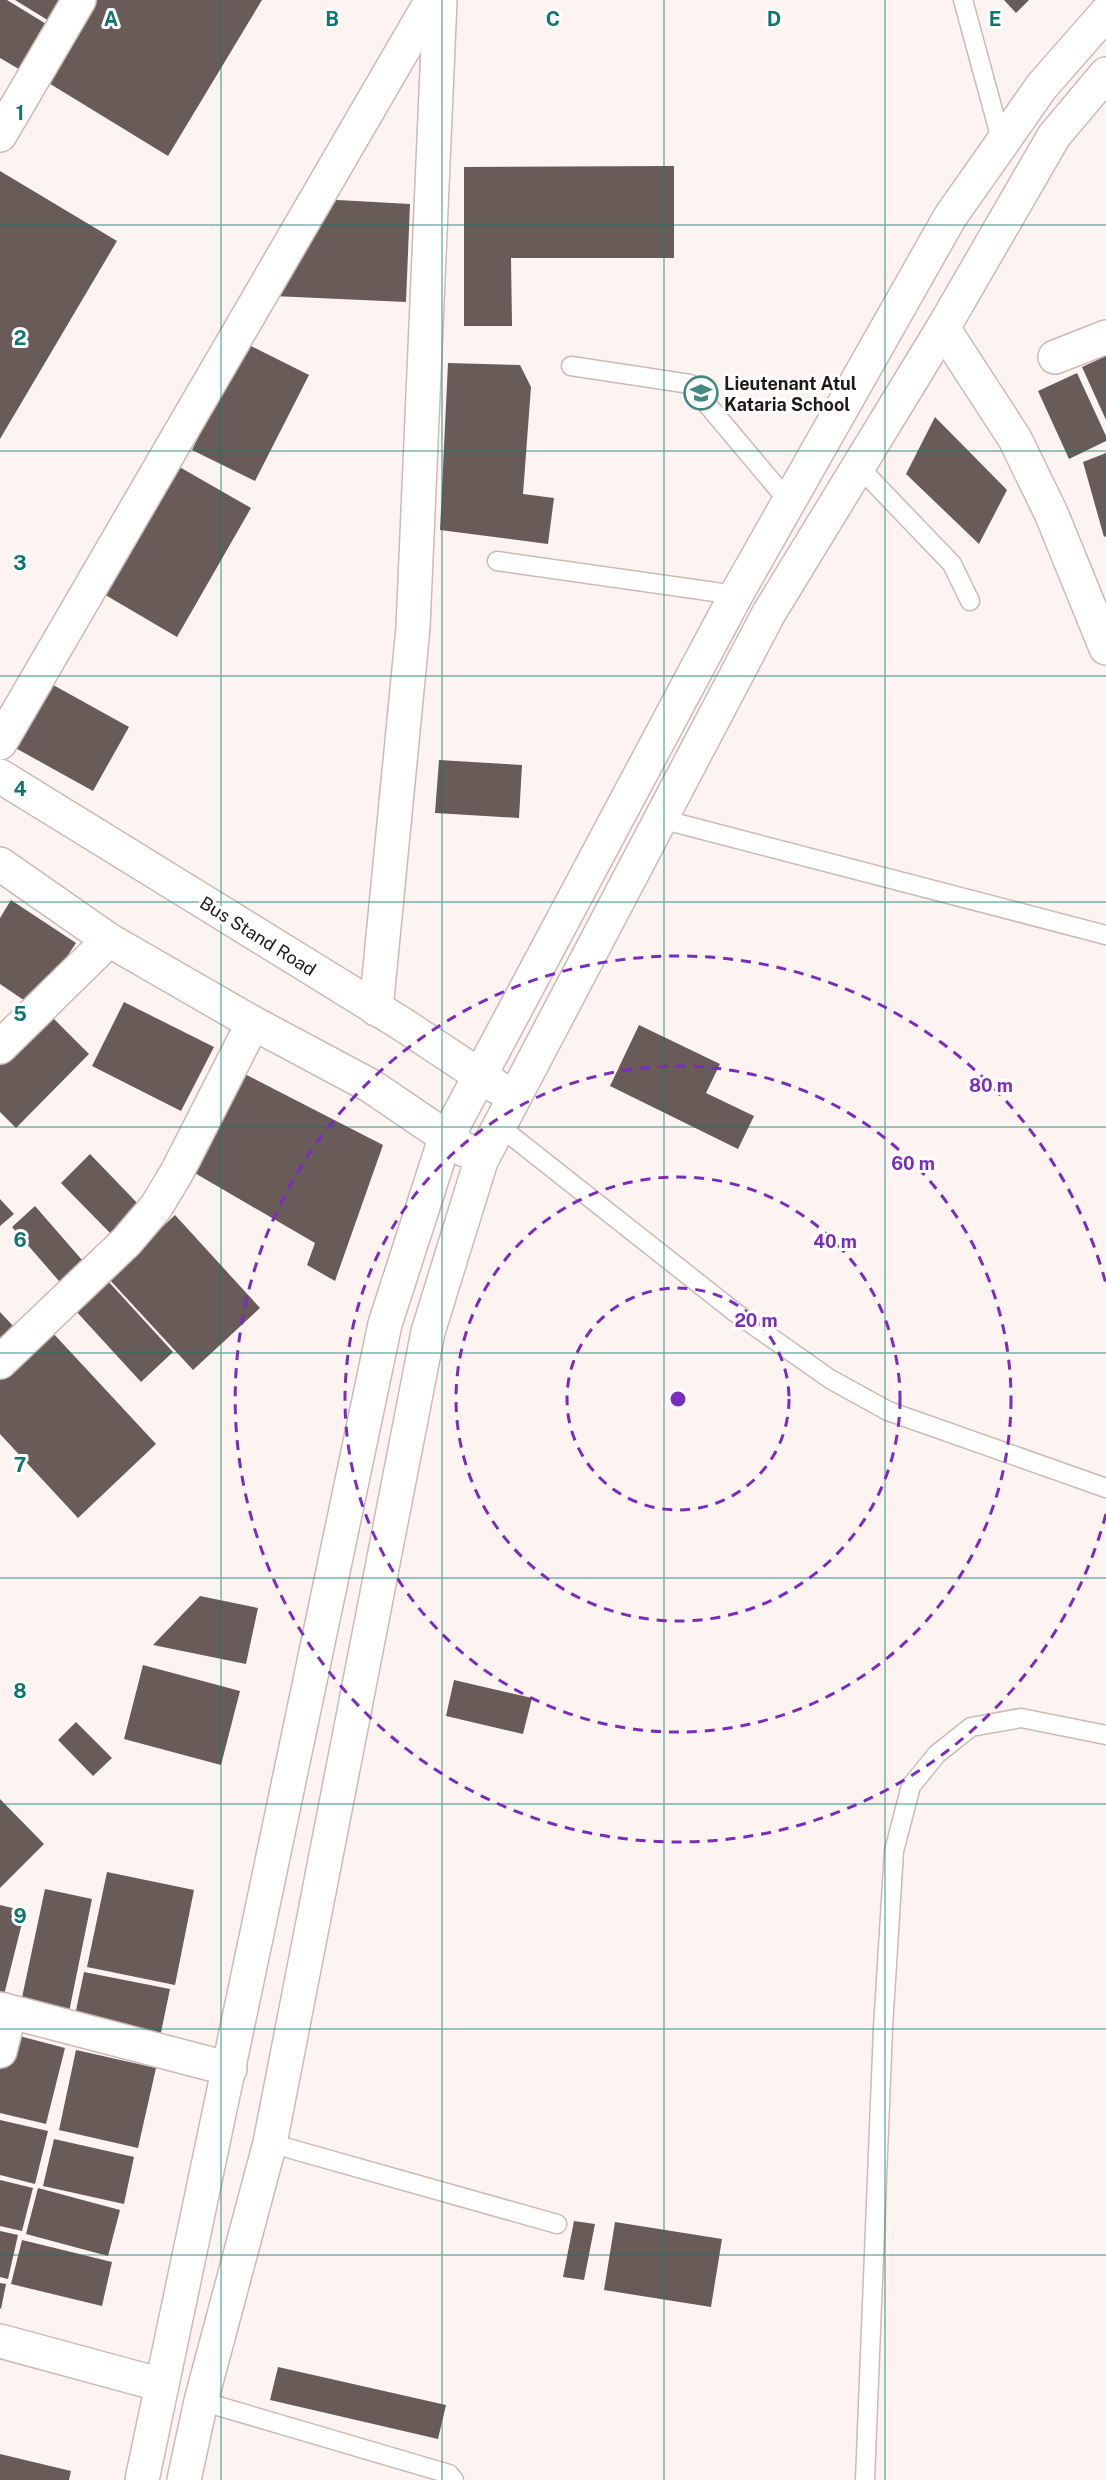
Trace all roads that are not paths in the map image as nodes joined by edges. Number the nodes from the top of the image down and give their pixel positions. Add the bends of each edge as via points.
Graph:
1 (79, 0) edge
2 (432, 0) edge
3 (440, 0) edge
4 (963, 0) edge
5 (1106, 13) edge
6 (1106, 74) edge
7 (0, 135) edge
8 (1002, 143) junction
9 (943, 328) junction
10 (1106, 336) edge
11 (1055, 357) dead end
12 (571, 366) dead end
13 (859, 467) junction
14 (789, 502) junction
15 (497, 561) dead end
16 (736, 595) junction
17 (970, 601) dead end
18 (1106, 648) edge
19 (0, 743) edge
20 (0, 776) edge
21 (661, 819) junction
22 (0, 864) edge
23 (1106, 935) edge
24 (109, 940) junction
25 (376, 1009) junction
26 (253, 1023) junction
27 (0, 1047) edge
28 (480, 1075) junction
29 (514, 1098) junction
30 (499, 1126) junction
31 (447, 1138) junction
32 (481, 1161) junction
33 (0, 1362) edge
34 (1106, 1488) edge
35 (1106, 1735) edge
36 (5, 2010) edge
37 (0, 2051) edge
38 (230, 2069) junction
39 (270, 2143) junction
40 (557, 2224) dead end
41 (0, 2341) edge
42 (162, 2385) junction
43 (201, 2401) junction
44 (142, 2480) edge
45 (184, 2480) edge
46 (454, 2480) edge
47 (865, 2480) edge

1 - 7 main road
2 - 19 main road
3 - 25 main road via 413,628
4 - 8 lane
5 - 8 main road via 1042,86
6 - 9 main road via 1054,136
8 - 14 main road via 950,217
9 - 13 main road
9 - 18 main road via 1015,439 1051,513
10 - 11 main road
12 - 14 lane via 690,384
13 - 17 lane via 952,564
13 - 21 main road via 769,613
14 - 16 main road
15 - 16 lane
16 - 28 main road
20 - 25 main road, Bus Stand Road
21 - 23 lane
21 - 29 main road
22 - 24 main road
24 - 26 main road
24 - 27 main road
25 - 28 main road, Bus Stand Road
26 - 31 main road via 371,1086
26 - 33 main road via 156,1207 126,1242
28 - 29 main road, Bus Stand Road
28 - 31 main road
29 - 30 main road
30 - 32 main road
30 - 34 lane via 736,1313 830,1379 888,1411
31 - 32 main road
31 - 38 main road via 385,1324
32 - 39 main road via 428,1332
35 - 47 lane via 1021,1718 971,1727 937,1754 911,1786 894,1851
36 - 37 main road
36 - 38 main road
38 - 42 main road
39 - 40 lane
39 - 43 main road
41 - 42 main road
42 - 44 main road
43 - 45 main road
43 - 46 lane via 449,2474

